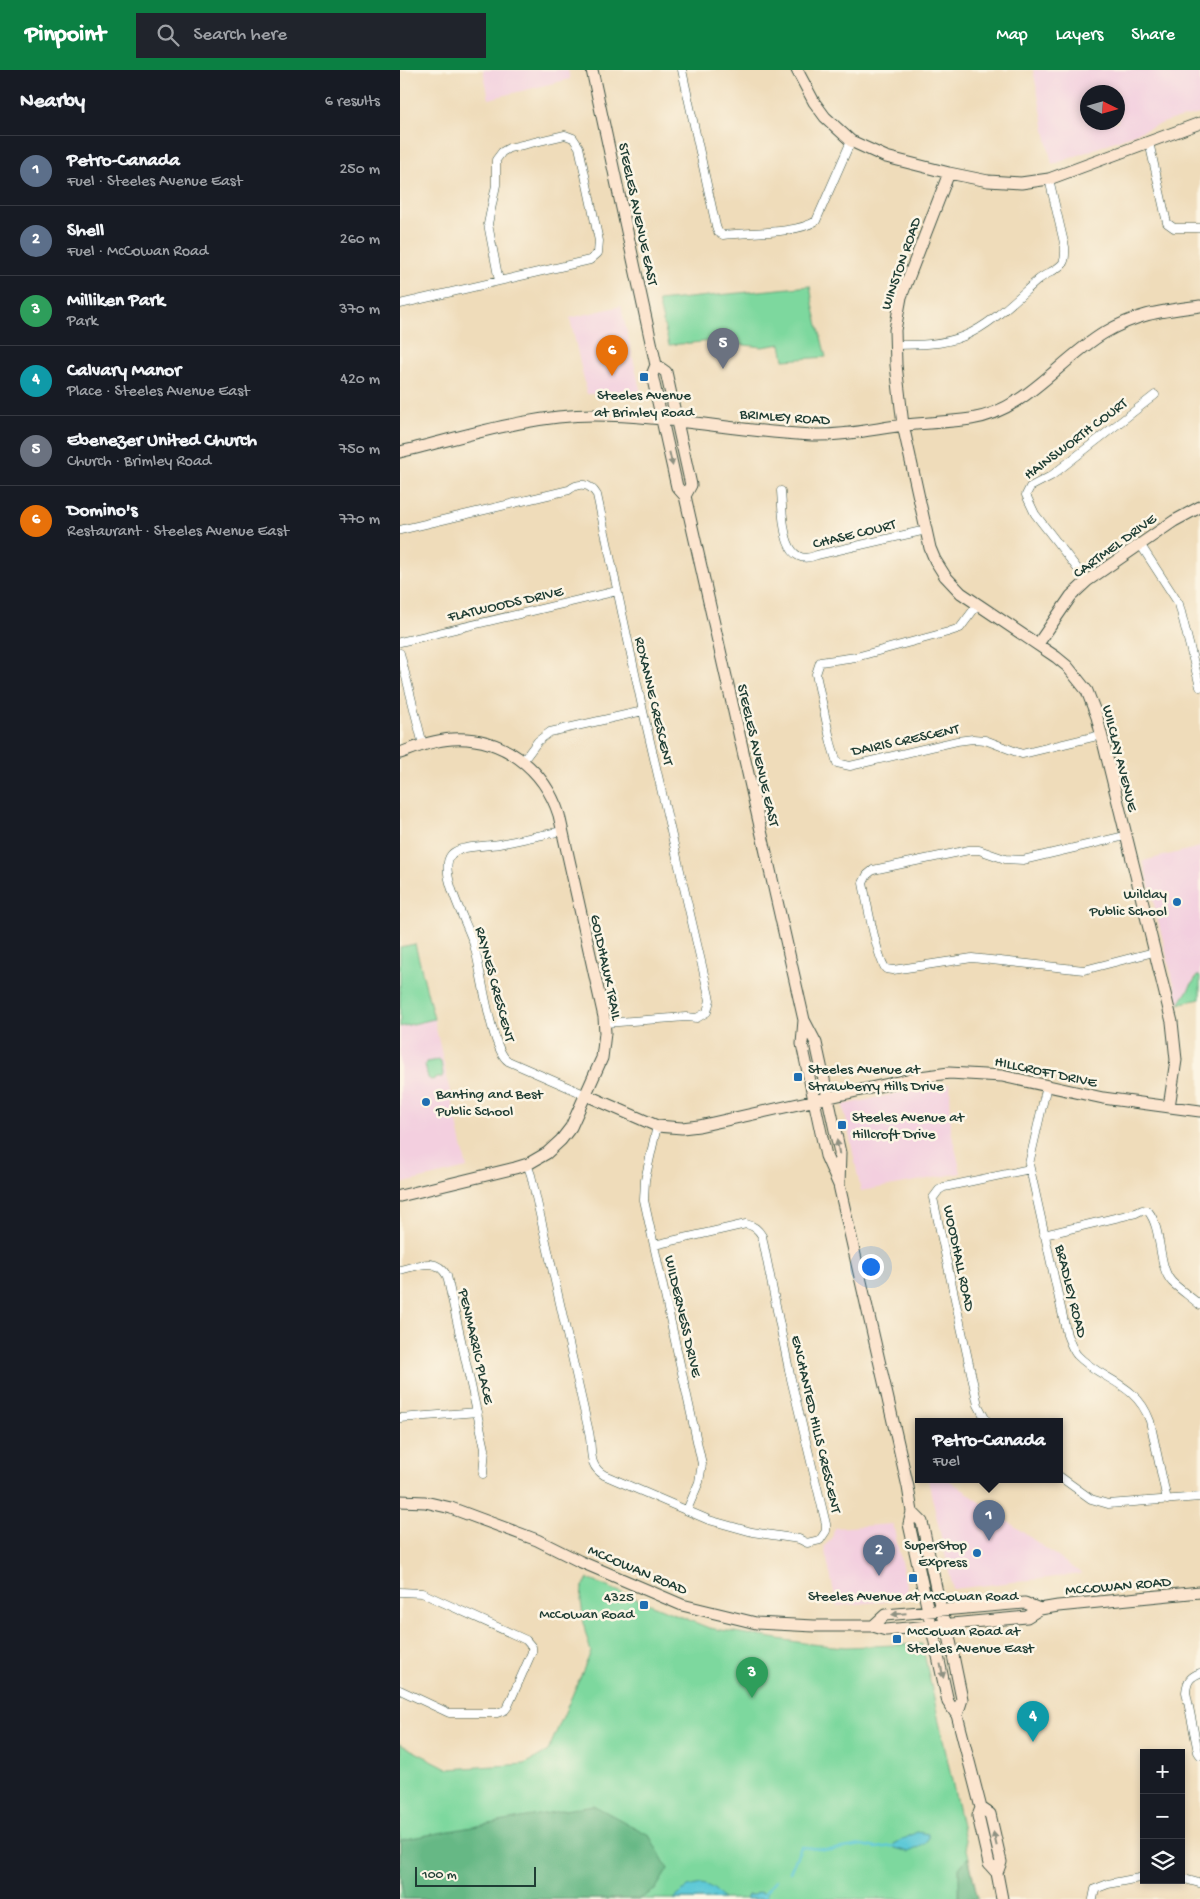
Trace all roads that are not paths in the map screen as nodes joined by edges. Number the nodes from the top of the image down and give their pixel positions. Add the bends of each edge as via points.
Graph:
1 (592, 70) edge
2 (682, 70) edge
3 (797, 70) edge
4 (1200, 123) edge
5 (851, 141) junction
6 (1150, 142) junction
7 (949, 174) junction
8 (1050, 179) junction
9 (1200, 228) edge
10 (499, 281) junction
11 (400, 304) edge
12 (1200, 306) edge
13 (895, 346) junction
14 (656, 365) junction
15 (1155, 396) dead end
16 (662, 419) junction
17 (677, 421) junction
18 (903, 426) junction
19 (400, 452) edge
20 (782, 492) dead end
21 (685, 496) junction
22 (1200, 506) edge
23 (400, 530) edge
24 (926, 530) junction
25 (1140, 544) junction
26 (1087, 581) junction
27 (617, 591) junction
28 (978, 604) junction
29 (400, 642) edge
30 (1038, 644) junction
31 (400, 653) edge
32 (1200, 687) edge
33 (643, 711) junction
34 (1101, 735) junction
35 (423, 745) junction
36 (400, 754) edge
37 (523, 761) junction
38 (563, 831) junction
39 (1125, 836) junction
40 (1154, 952) junction
41 (804, 1020) junction
42 (605, 1023) junction
43 (1046, 1085) junction
44 (586, 1095) junction
45 (827, 1097) junction
46 (814, 1100) junction
47 (1169, 1107) junction
48 (1200, 1111) edge
49 (657, 1126) junction
50 (527, 1164) junction
51 (1030, 1169) junction
52 (839, 1185) junction
53 (400, 1196) edge
54 (1044, 1234) junction
55 (654, 1245) junction
56 (400, 1270) edge
57 (1200, 1305) edge
58 (478, 1412) junction
59 (400, 1418) edge
60 (986, 1418) edge
61 (483, 1474) dead end
62 (1063, 1479) edge
63 (1200, 1497) edge
64 (1167, 1500) junction
65 (400, 1501) edge
66 (687, 1510) junction
67 (912, 1512) junction
68 (400, 1592) edge
69 (1200, 1592) edge
70 (1040, 1609) junction
71 (942, 1610) junction
72 (929, 1612) junction
73 (945, 1623) junction
74 (932, 1625) junction
75 (873, 1626) junction
76 (1200, 1673) edge
77 (400, 1690) edge
78 (957, 1715) junction
79 (1200, 1756) edge
80 (1140, 1878) edge
81 (1185, 1879) edge
82 (1200, 1884) edge
83 (1002, 1899) edge
84 (1093, 1899) edge

1 - 14 main road, STEELES AVENUE EAST
2 - 5 street via 716,226 723,235 789,229 816,221
3 - 5 main road via 825,117
4 - 6 main road
5 - 7 main road via 886,157
6 - 8 main road
6 - 9 street via 1168,223 1174,228
7 - 8 main road via 988,181
7 - 13 main road, WINSTON ROAD via 901,297
8 - 13 street via 1065,247 1060,266 963,337 938,343
10 - 10 street via 590,260 598,253 599,241 579,147 573,138 565,135 509,148 496,160 497,177 488,224
10 - 11 street
12 - 18 main road, BRIMLEY ROAD via 1153,312 1103,334 1006,407 973,418
13 - 18 main road, WINSTON ROAD
14 - 16 main road, STEELES AVENUE EAST via 652,375
14 - 17 main road, STEELES AVENUE EAST via 666,372
15 - 26 street, HAINSWORTH COURT via 1051,476 1030,487 1026,495 1035,514
16 - 17 main road, BRIMLEY ROAD
16 - 19 main road, BRIMLEY ROAD via 593,415 559,417
16 -> 21 main road, STEELES AVENUE EAST via 677,487
17 - 18 main road, BRIMLEY ROAD via 813,435
17 - 21 main road, STEELES AVENUE EAST via 691,485
18 - 24 main road, WILCLAY AVENUE
20 - 24 street, CHASE COURT via 782,517 787,538 791,550 800,557 808,559
21 - 41 main road, STEELES AVENUE EAST
22 - 25 main road, CARTMEL DRIVE
23 - 27 street, ROXANNE CRESCENT via 587,485 597,495
24 - 28 main road, WILCLAY AVENUE via 935,560 945,576 961,593
25 - 26 main road, CARTMEL DRIVE
25 - 32 street via 1179,604
26 - 30 main road, CARTMEL DRIVE via 1066,602
27 - 29 street, FLATWOODS DRIVE
27 - 33 street, ROXANNE CRESCENT
28 - 30 main road, WILCLAY AVENUE
28 - 34 street, DAIRIS CRESCENT via 960,628 856,657 820,662 816,674 837,763 850,766 973,739 993,742 1022,754
30 - 34 main road, WILCLAY AVENUE via 1062,661 1081,681
31 - 35 street
33 - 37 street via 550,732 538,741
33 - 42 street, ROXANNE CRESCENT via 710,1000 704,1015 697,1018
34 - 39 main road, WILCLAY AVENUE
35 - 36 main road, GOLDHAWK TRAIL
35 - 37 main road, GOLDHAWK TRAIL via 451,739 471,740 502,749
37 - 38 main road, GOLDHAWK TRAIL via 548,789
38 - 42 main road, GOLDHAWK TRAIL
38 - 44 street, RAYNES CRESCENT via 461,849 451,855 448,873 474,944 501,1055
39 - 40 main road, WILCLAY AVENUE
39 - 40 street via 1023,860 969,850 873,870 863,883 878,951 882,965 893,970 972,958 1084,970
40 - 47 main road, WILCLAY AVENUE via 1174,1035 1176,1060
41 - 45 main road, STEELES AVENUE EAST via 816,1043
41 - 46 main road, STEELES AVENUE EAST via 802,1044
42 - 44 main road, GOLDHAWK TRAIL via 602,1058
43 - 45 main road, HILLCROFT DRIVE via 997,1075 949,1073
43 - 47 main road, HILLCROFT DRIVE via 1103,1098
43 - 51 street, BRADLEY ROAD
44 - 49 main road, HILLCROFT DRIVE
44 - 50 main road, GOLDHAWK TRAIL via 561,1140 547,1153
45 - 46 main road, HILLCROFT DRIVE
52 -> 45 main road, STEELES AVENUE EAST via 840,1153
46 - 49 main road, HILLCROFT DRIVE via 699,1126
46 - 52 main road, STEELES AVENUE EAST via 826,1156
47 - 48 main road, HILLCROFT DRIVE
49 - 55 street, WILDERNESS DRIVE via 643,1190
50 - 53 main road, GOLDHAWK TRAIL
50 - 66 street, ENCHANTED HILLS CRESCENT via 589,1432 591,1460 604,1475
51 - 54 street, BRADLEY ROAD
51 - 60 street, WOODHALL ROAD via 944,1187 933,1198 978,1406
52 - 67 main road, STEELES AVENUE EAST
54 - 57 street via 1148,1211 1156,1221 1172,1282
54 - 64 street, BRADLEY ROAD via 1071,1346 1085,1361 1138,1398 1146,1410
55 - 66 street, WILDERNESS DRIVE via 702,1464 699,1482
55 - 66 street, ENCHANTED HILLS CRESCENT via 746,1224 753,1226 762,1236 826,1531 820,1540 807,1543 731,1527
56 - 58 street, PENMARRIC PLACE via 436,1264 447,1276
58 - 59 street
58 - 61 street, PENMARRIC PLACE via 485,1449
62 - 64 street via 1091,1499 1108,1504
63 - 64 street
65 - 75 main road, MCCOWAN ROAD via 451,1508 512,1530 682,1605 756,1623
67 - 71 main road, STEELES AVENUE EAST via 922,1522
67 - 72 main road, STEELES AVENUE EAST via 909,1524
68 - 77 street via 426,1595 526,1640 532,1652 508,1706 501,1712 449,1713
69 - 70 main road, MCCOWAN ROAD
70 - 71 main road, MCCOWAN ROAD via 1025,1603
70 - 73 main road, MCCOWAN ROAD via 1027,1617
71 - 72 main road, MCCOWAN ROAD
71 - 73 main road, STEELES AVENUE EAST
72 - 74 main road, STEELES AVENUE EAST
72 -> 75 main road, MCCOWAN ROAD via 885,1615
73 - 74 main road, MCCOWAN ROAD
73 - 78 main road, STEELES AVENUE EAST via 962,1700
74 - 75 main road, MCCOWAN ROAD via 886,1630
74 -> 78 main road, STEELES AVENUE EAST via 948,1702
76 - 79 street via 1192,1676 1186,1692
78 - 83 main road, STEELES AVENUE EAST via 981,1808 978,1816
80 - 84 street via 1108,1884 1095,1890
81 - 82 street

